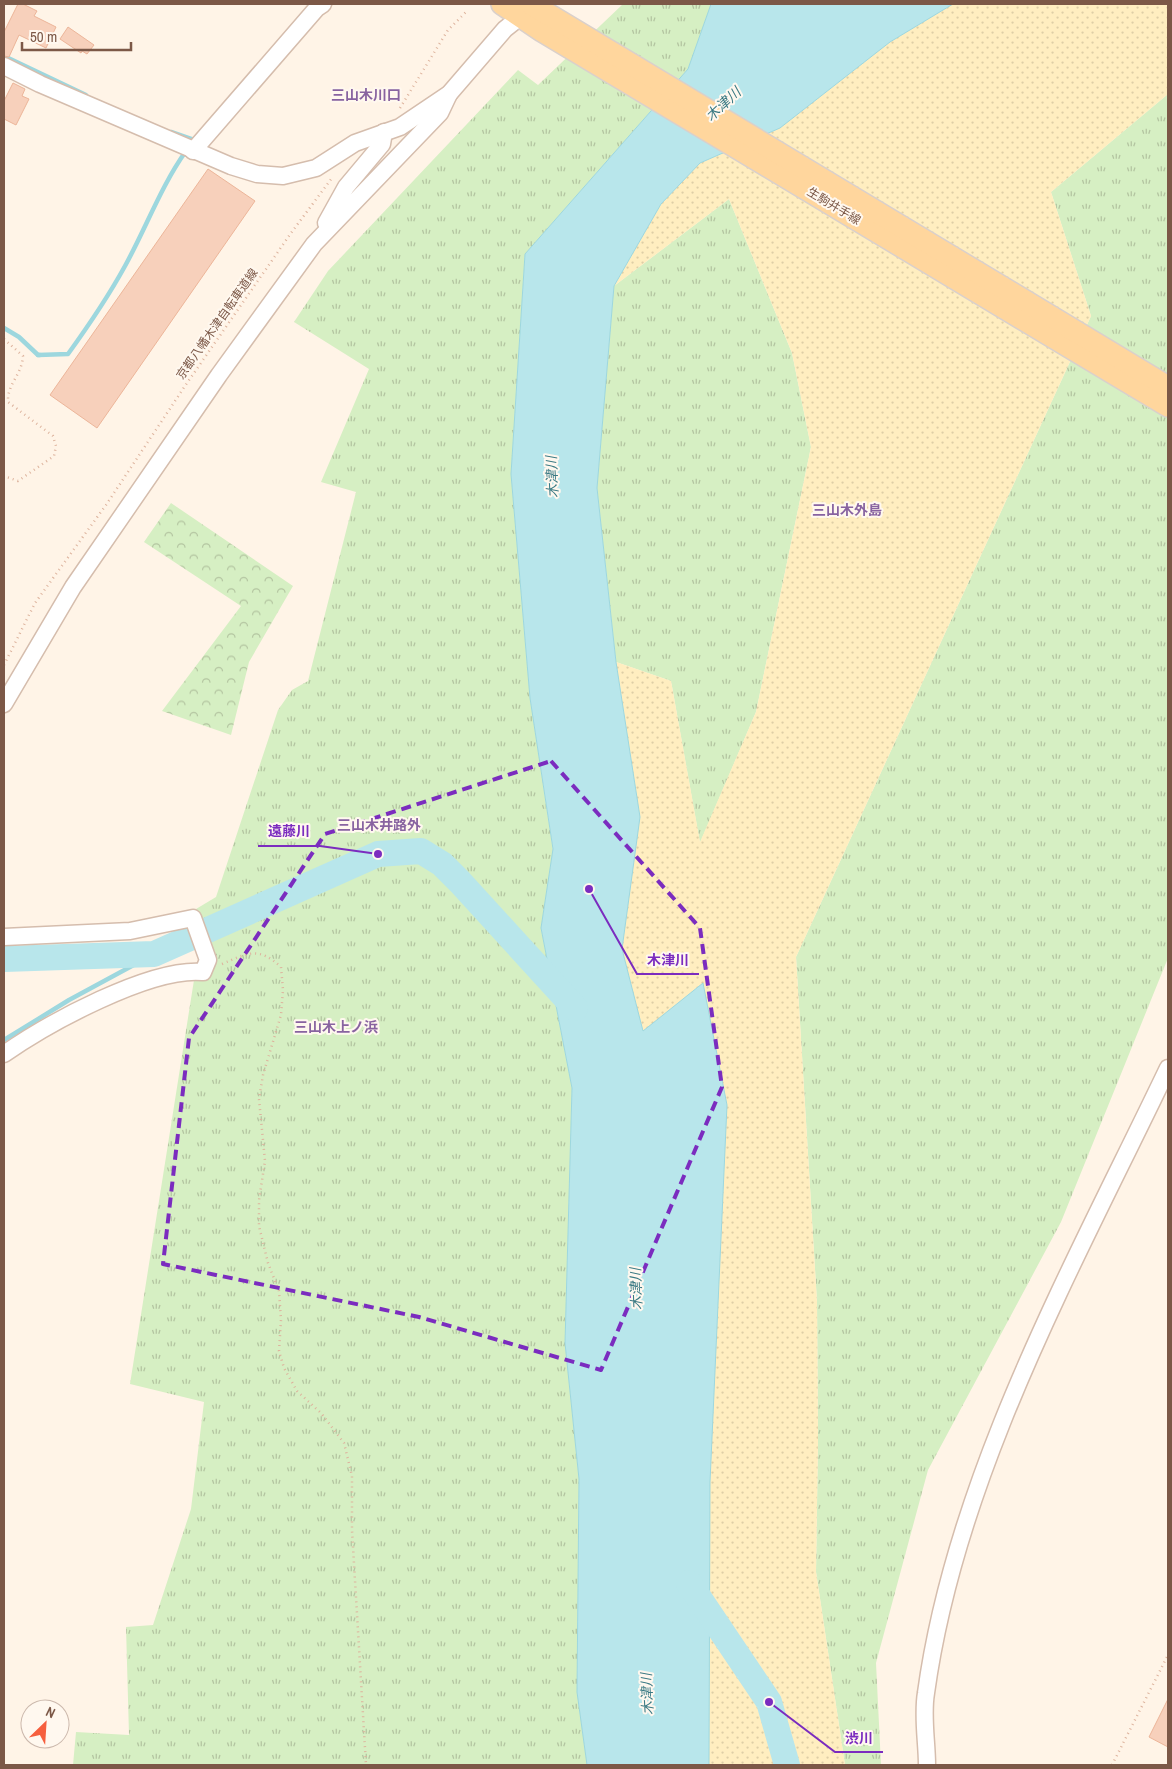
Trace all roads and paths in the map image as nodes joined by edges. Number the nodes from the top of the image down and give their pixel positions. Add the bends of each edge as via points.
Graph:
1 (323, 4) edge
2 (502, 4) edge
3 (531, 8) edge
4 (467, 11) dead end
5 (548, 25) junction
6 (4, 66) edge
7 (449, 94) junction
8 (384, 132) junction
9 (193, 151) junction
10 (335, 176) dead end
11 (314, 244) junction
12 (4, 339) edge
13 (1168, 387) edge
14 (1168, 406) edge
15 (4, 476) edge
16 (4, 665) edge
17 (4, 704) edge
18 (4, 937) edge
19 (203, 972) junction
20 (4, 1054) edge
21 (1168, 1068) edge
22 (1168, 1655) edge
23 (366, 1765) edge
24 (927, 1765) edge
25 (1114, 1765) edge

1 - 9 street
2 - 3 main road, 生駒井手線
3 - 5 main road, 生駒井手線
3 - 7 street via 505,29
4 - 8 path via 448,30
5 - 13 main road, 生駒井手線
5 - 14 main road, 生駒井手線
6 - 9 street
7 - 8 street via 400,127
7 - 11 street via 440,113
8 - 9 street via 355,143 316,168 284,176 257,174
8 - 11 street via 382,144 346,187
10 - 16 path, 京都八幡木津自転車道線 via 291,233 36,603
11 - 17 street via 73,587
12 - 15 path via 23,356 23,368 7,392 8,402 53,436 56,446 54,456 18,481
18 - 19 street via 130,931 193,918 208,960
19 - 20 street via 190,971 141,984 97,1002
19 - 23 path via 251,952 270,957 281,967 281,1015 259,1099 265,1161 259,1226 279,1290 279,1351 284,1368 297,1390 321,1413 344,1443 352,1476 352,1530
21 - 24 street via 1040,1336 984,1470 950,1572 925,1695
22 - 25 path

